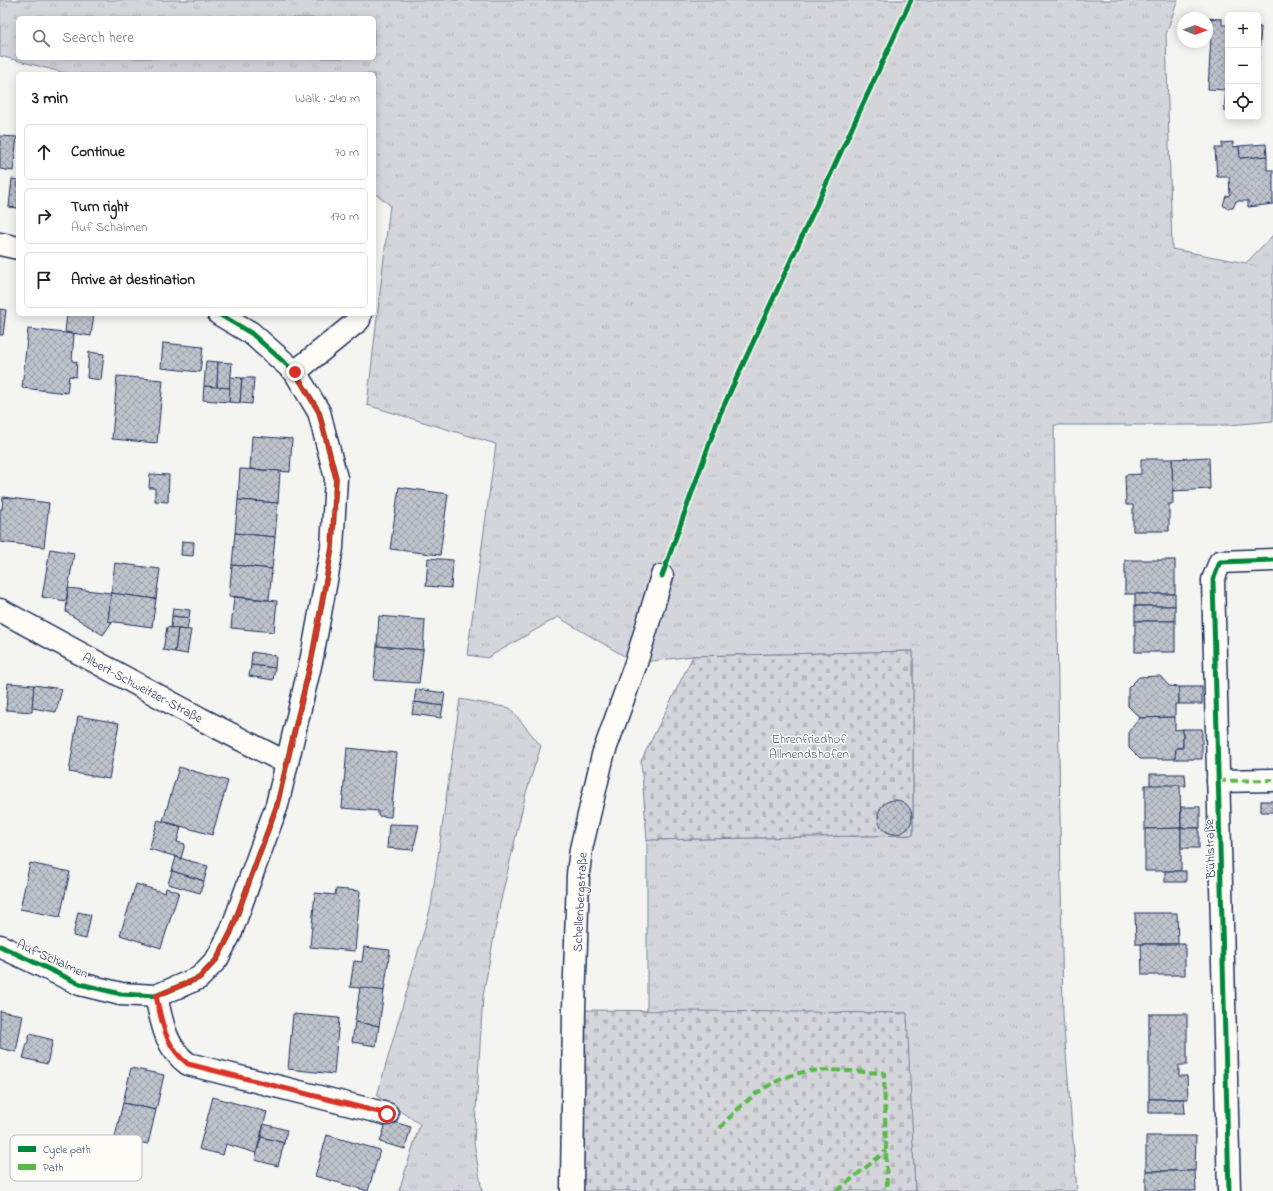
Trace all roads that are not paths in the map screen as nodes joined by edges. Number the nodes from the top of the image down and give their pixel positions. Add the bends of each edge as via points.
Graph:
1 (0, 244) edge
2 (16, 248) edge
3 (222, 316) edge
4 (360, 316) edge
5 (295, 372) junction
6 (1273, 560) edge
7 (662, 576) dead end
8 (0, 610) edge
9 (287, 763) junction
10 (1273, 780) edge
11 (1218, 781) junction
12 (0, 946) edge
13 (156, 996) junction
14 (387, 1114) dead end
15 (572, 1191) edge
16 (1229, 1191) edge

1 - 2 street
3 - 5 street, Auf Schalmen via 251,333
4 - 5 street via 359,320
5 - 9 street, Auf Schalmen via 319,412 336,478 332,548 312,657
6 - 11 street, Bühlstraße via 1220,562 1213,580
7 - 15 street, Schellenbergstraße via 636,663 603,755 581,849 574,1002
8 - 9 street, Albert-Schweitzer-Straße
9 - 13 street, Auf Schalmen via 277,805 231,932 217,959 199,978
10 - 11 street
11 - 16 street, Bühlstraße
12 - 13 street, Auf Schalmen via 80,984 121,994
13 - 14 street via 170,1046 188,1064

